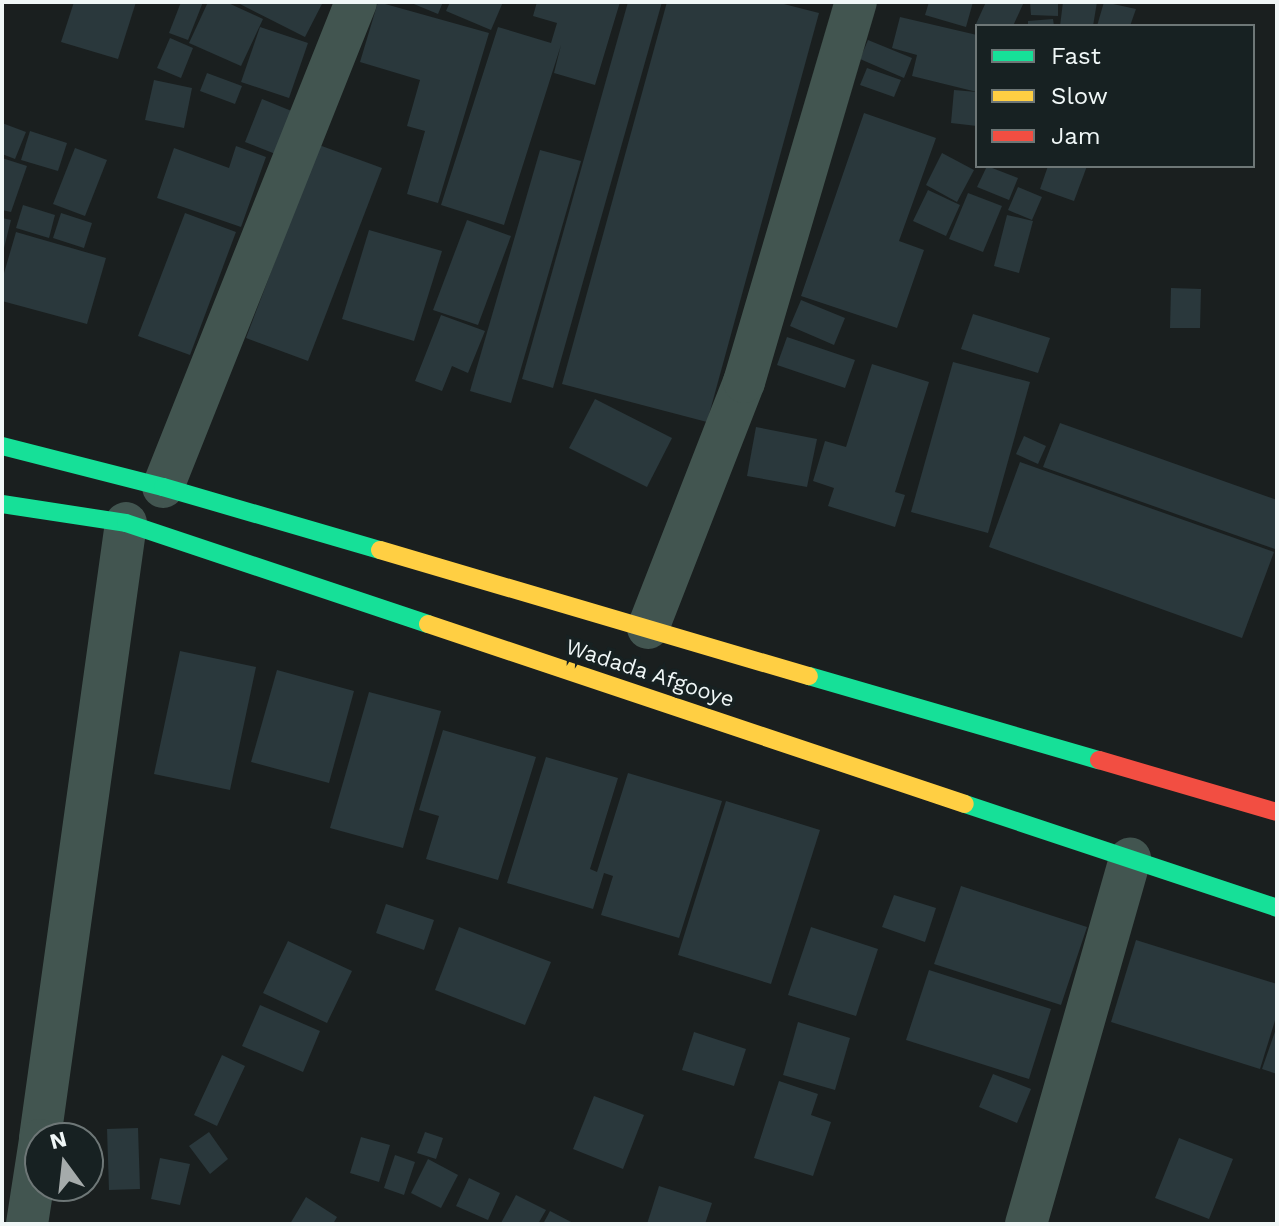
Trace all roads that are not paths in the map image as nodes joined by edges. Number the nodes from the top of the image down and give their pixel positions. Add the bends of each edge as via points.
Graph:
1 (356, 2) edge
2 (856, 2) edge
3 (2, 446) edge
4 (163, 487) junction
5 (2, 504) edge
6 (126, 523) junction
7 (648, 628) junction
8 (1277, 812) edge
9 (1130, 859) junction
10 (1277, 908) edge
11 (42, 1122) edge
12 (1026, 1224) edge

1 - 4 street
2 - 7 street via 744,382
3 - 4 highway, Wadada Afgooye
4 - 7 highway, Wadada Afgooye
5 - 6 highway, Wadada Afgooye
6 - 9 highway, Wadada Afgooye
6 - 11 street
7 - 8 highway, Wadada Afgooye
9 - 10 highway, Wadada Afgooye
9 - 12 street

